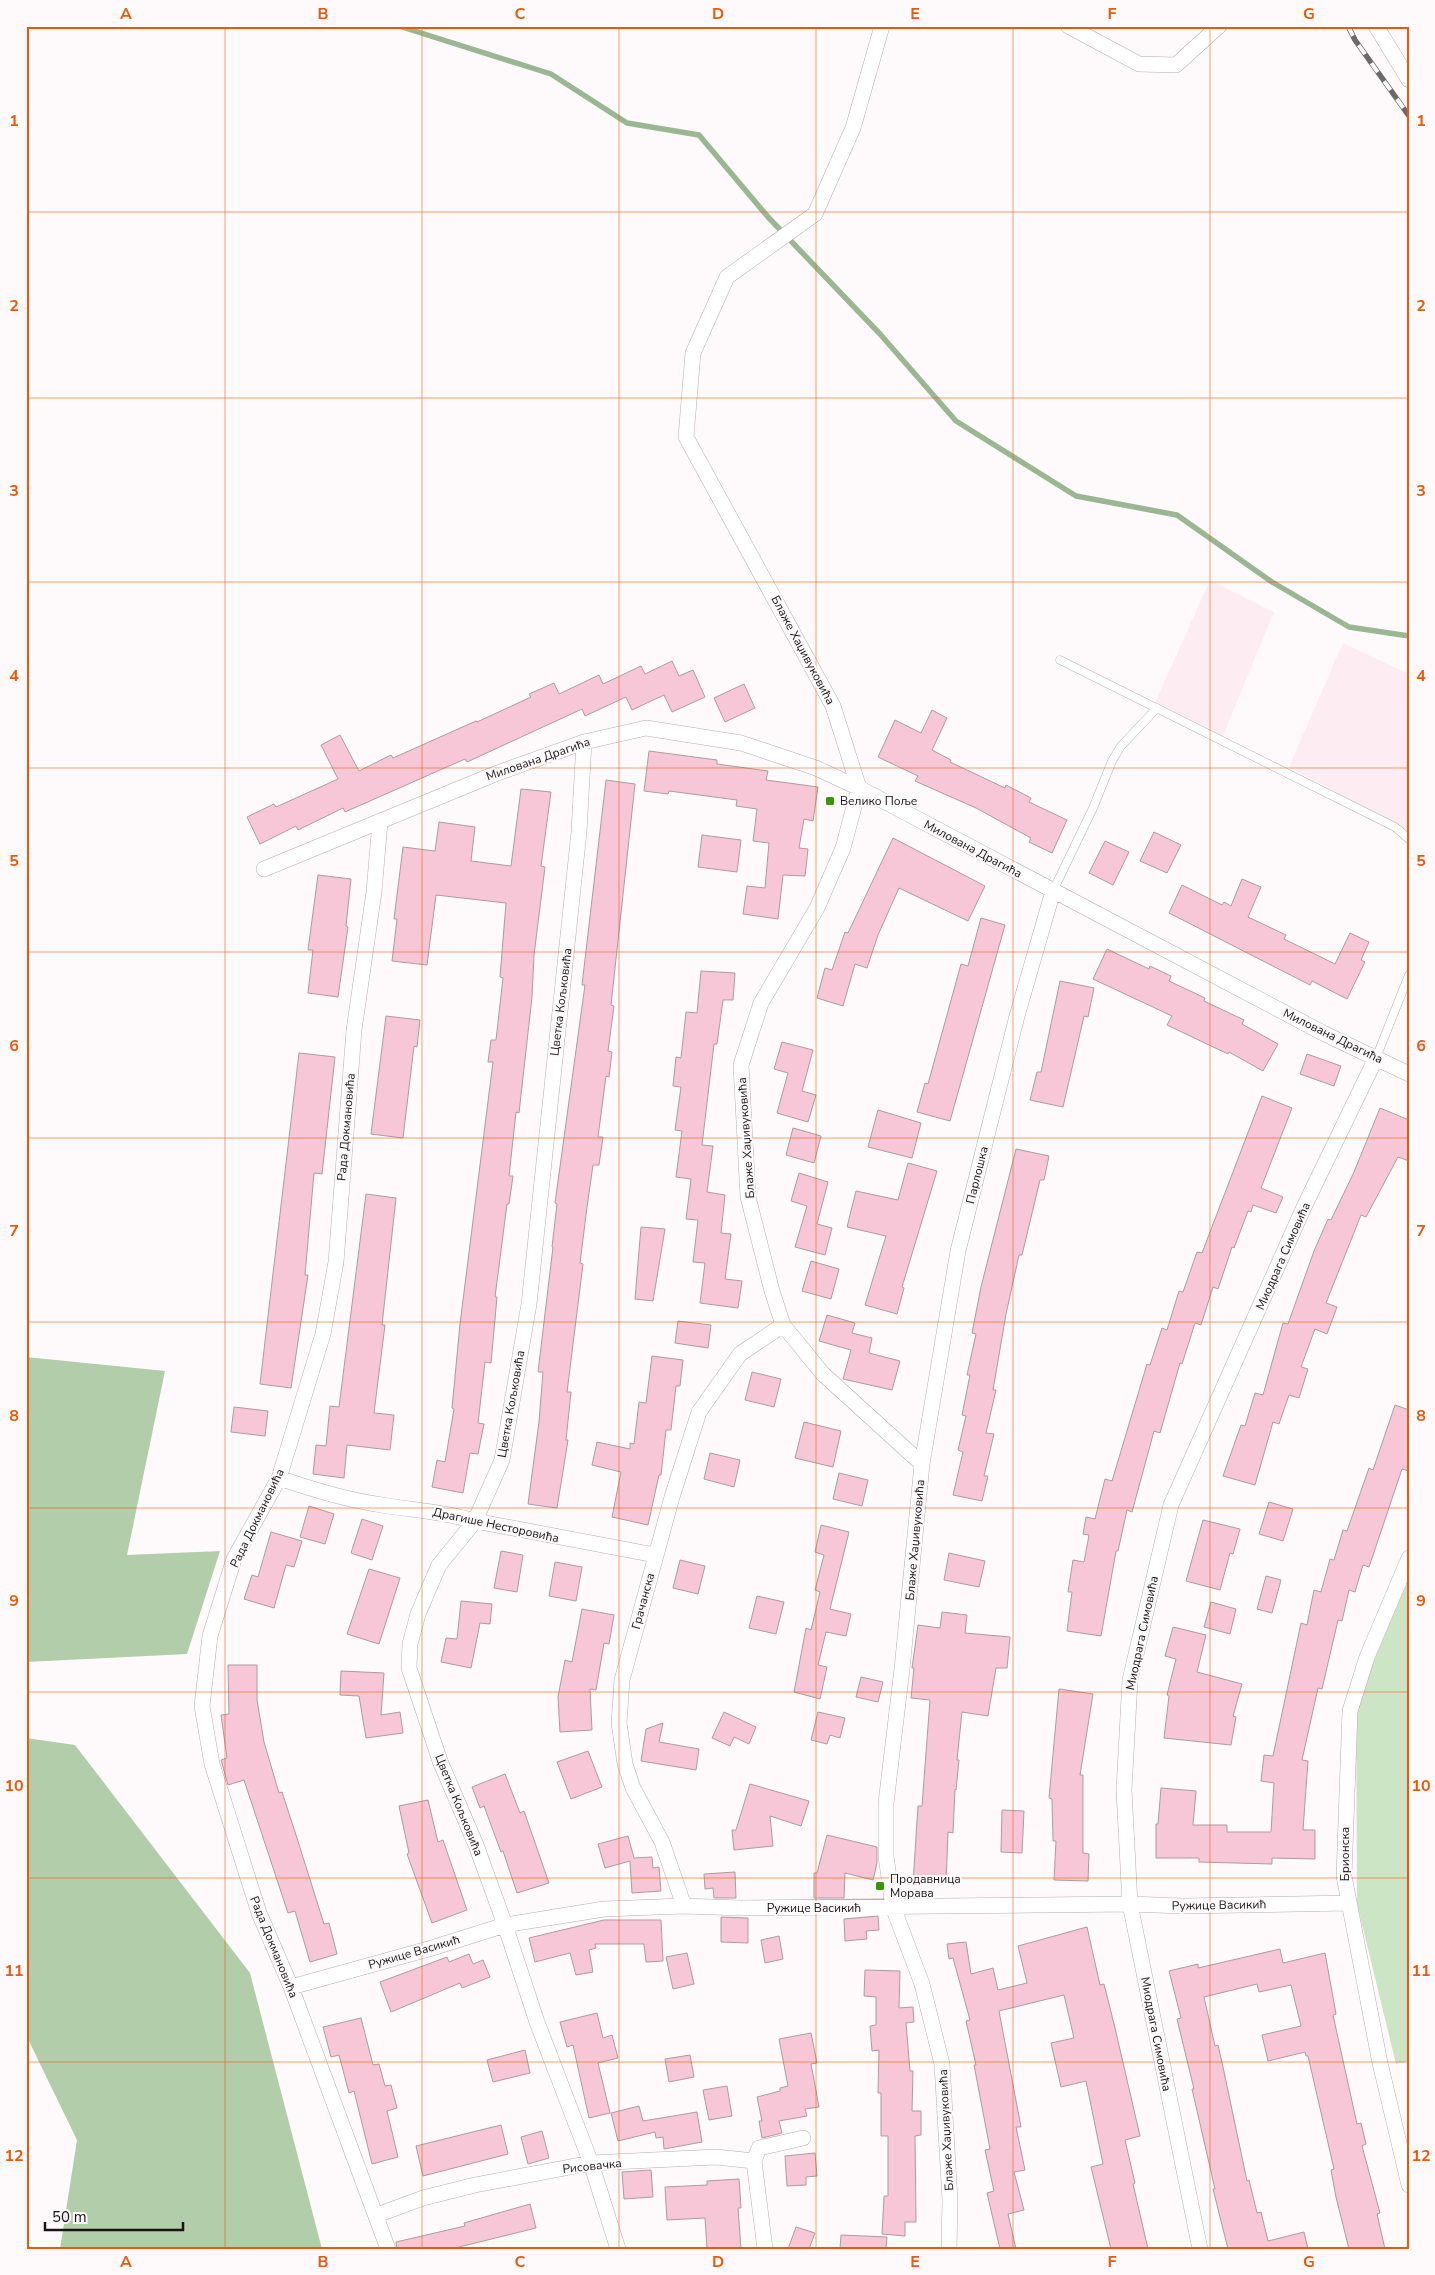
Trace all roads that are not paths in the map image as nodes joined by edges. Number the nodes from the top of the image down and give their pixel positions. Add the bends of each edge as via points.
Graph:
1 (882, 26) edge
2 (1068, 26) edge
3 (1219, 26) edge
4 (1376, 26) edge
5 (1409, 80) edge
6 (1060, 660) dead end
7 (1157, 708) junction
8 (584, 742) junction
9 (859, 788) junction
10 (380, 822) junction
11 (1409, 840) edge
12 (264, 869) dead end
13 (1053, 891) junction
14 (1409, 975) edge
15 (1376, 1058) junction
16 (1409, 1074) edge
17 (783, 1324) junction
18 (922, 1464) junction
19 (279, 1478) junction
20 (475, 1521) junction
21 (655, 1555) junction
22 (1409, 1558) edge
23 (1348, 1903) junction
24 (1130, 1904) junction
25 (684, 1906) junction
26 (893, 1907) junction
27 (505, 1925) junction
28 (291, 1987) junction
29 (804, 2138) dead end
30 (754, 2161) junction
31 (591, 2164) junction
32 (1409, 2185) edge
33 (377, 2215) junction
34 (388, 2249) edge
35 (618, 2249) edge
36 (765, 2249) edge
37 (948, 2249) edge
38 (1200, 2249) edge

1 - 9 street, Блаже Хаџивуковића via 853,128 815,214 727,277 693,353 686,437 833,706
2 - 3 street via 1139,64 1176,65
4 - 5 street
6 - 7 lane
7 - 11 lane via 1395,827
7 - 13 lane via 1121,746 1112,761
8 - 9 street, Милована Драгића via 646,728 741,743 816,768
8 - 10 street, Милована Драгића via 495,774
8 - 20 street, Цветка Кољковића via 579,832 529,1304 502,1460
9 - 13 street, Милована Драгића
9 - 17 street, Блаже Хаџивуковића via 843,848 817,908 761,1004 740,1065 748,1197
10 - 12 street, Милована Драгића
10 - 19 street, Рада Докмановића via 374,892 354,1030 336,1262 324,1334
13 - 15 street, Милована Драгића
13 - 18 street, Парлошка via 1017,1016 958,1251
14 - 15 lane
15 - 16 street, Милована Драгића
15 - 24 street, Миодрага Симовића via 1304,1207 1171,1505 1130,1680 1124,1790
17 - 18 street, Блаже Хаџивуковића via 823,1374
17 - 21 street, Грачанска via 740,1354 699,1412
18 - 26 street, Блаже Хаџивуковића via 886,1803 886,1856
19 - 20 street, Драгише Несторовића via 323,1493 376,1504 450,1513
19 - 28 street, Рада Докмановића via 234,1560 210,1636 202,1706 212,1764 258,1913
20 - 21 street, Драгише Несторовића
20 - 27 street, Цветка Кољковића via 439,1565 418,1614 410,1644 409,1668 440,1761 476,1845
21 - 25 street, Грачанска via 622,1680 620,1723 625,1764 633,1788 662,1842
22 - 23 street, Брионска via 1367,1658 1350,1711 1344,1876
23 - 24 street, Ружице Васикић
23 - 32 street, Брионска via 1380,2063
24 - 26 street, Ружице Васикић
24 - 38 street, Миодрага Симовића
25 - 26 street, Ружице Васикић
25 - 27 street, Ружице Васикић via 604,1909
26 - 37 street, Блаже Хаџивуковића via 922,1984 942,2064 950,2200
27 - 28 street, Ружице Васикић
27 - 31 street, Цветка Кољковића via 537,2022
28 - 33 street, Рада Докмановића via 345,2138
29 - 30 street via 759,2148
30 - 31 street, Рисовачка via 716,2157
30 - 36 street
31 - 33 street, Рисовачка via 475,2185 423,2198
31 - 35 street, Цветка Кољковића
33 - 34 street, Рада Докмановића

